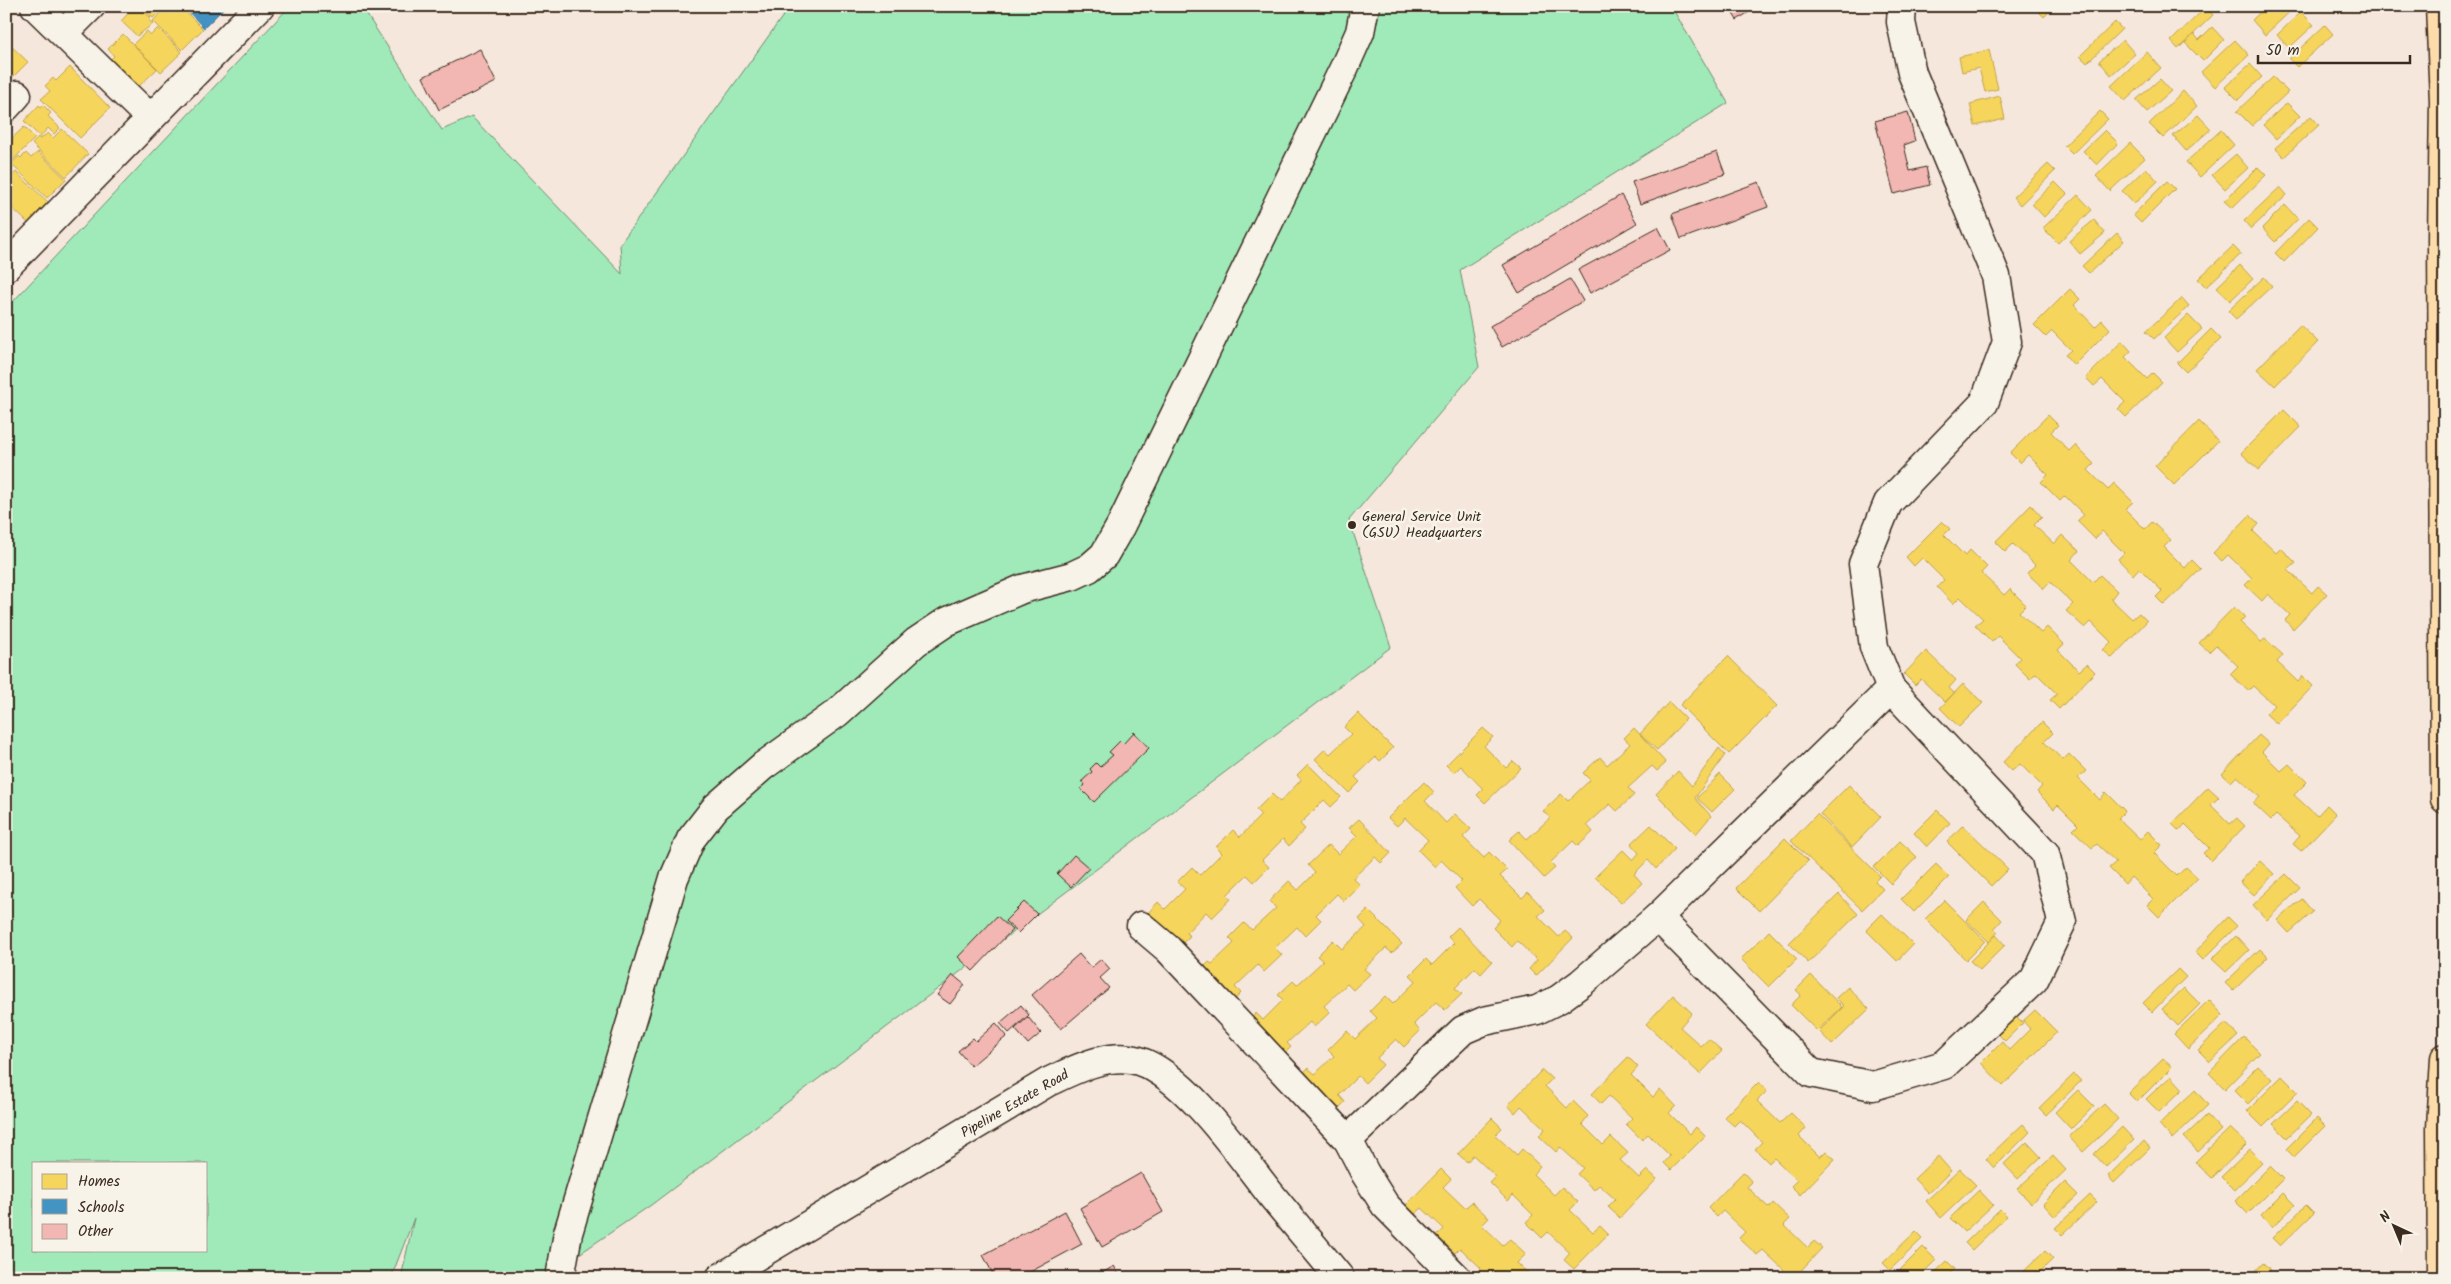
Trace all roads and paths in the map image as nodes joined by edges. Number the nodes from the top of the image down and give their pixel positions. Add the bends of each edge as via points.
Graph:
1 (35, 6) edge
2 (91, 6) edge
3 (260, 6) edge
4 (1365, 6) edge
5 (1902, 6) edge
6 (2440, 6) edge
7 (64, 33) junction
8 (150, 118) junction
9 (6, 267) edge
10 (1891, 689) junction
11 (2445, 799) edge
12 (1658, 917) junction
13 (1141, 926) dead end
14 (2445, 1058) edge
15 (1348, 1140) junction
16 (560, 1278) edge
17 (720, 1278) edge
18 (1340, 1278) edge
19 (1457, 1278) edge
20 (2442, 1278) edge

1 - 7 street
2 - 7 street
3 - 8 street
4 - 16 street via 1360,32 1344,68 1104,555 1089,568 1072,576 1022,589 946,622 916,642 838,713 763,766 716,807 691,840 674,878 568,1233
5 - 10 street via 1901,22 1912,73 1996,276 2007,342 1984,403 1888,503 1863,564 1874,647
6 - 11 main road via 2444,101
7 - 8 street
8 - 9 street
10 - 12 street
10 - 12 street via 2045,853 2062,922 2034,980 1944,1065 1873,1086 1811,1073
12 - 15 street via 1559,999 1537,1010 1484,1021 1463,1030
13 - 15 street via 1168,950
14 - 20 main road via 2441,1128
15 - 19 street via 1385,1205
17 - 18 street, Pipeline Estate Road via 1048,1082 1082,1066 1110,1059 1138,1060 1179,1086 1236,1150

